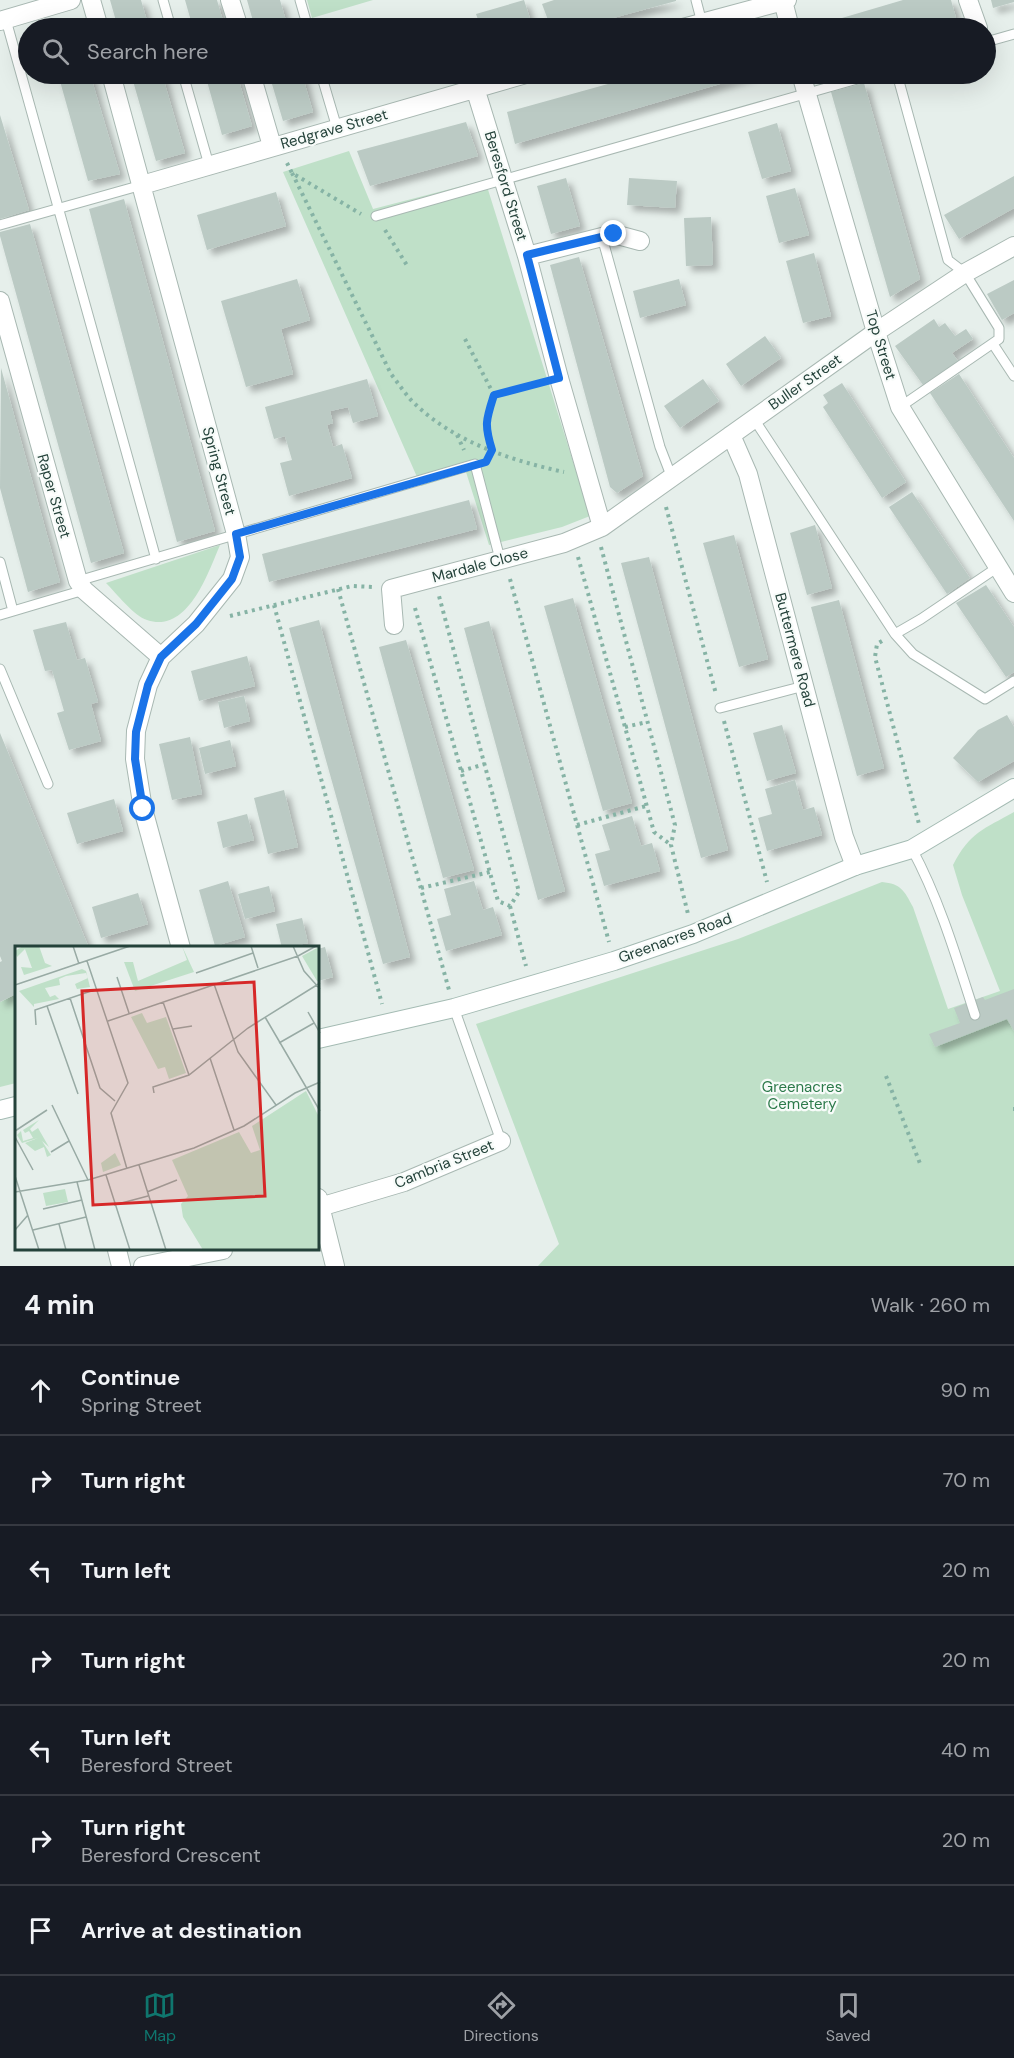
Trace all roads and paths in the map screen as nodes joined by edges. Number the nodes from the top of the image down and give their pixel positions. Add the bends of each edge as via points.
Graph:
1 (71, 0) edge
2 (91, 0) edge
3 (163, 0) edge
4 (230, 0) edge
5 (300, 0) edge
6 (696, 0) edge
7 (968, 0) edge
8 (785, 1) edge
9 (96, 18) edge
10 (168, 18) edge
11 (235, 18) edge
12 (305, 18) edge
13 (701, 18) edge
14 (721, 18) edge
15 (788, 18) edge
16 (974, 18) edge
17 (3, 21) edge
18 (1014, 34) edge
19 (996, 39) edge
20 (18, 72) edge
21 (22, 84) edge
22 (114, 84) edge
23 (186, 84) edge
24 (255, 84) edge
25 (324, 84) edge
26 (490, 84) edge
27 (804, 84) edge
28 (839, 84) edge
29 (900, 84) edge
30 (475, 88) junction
31 (806, 93) junction
32 (337, 128) junction
33 (276, 145) junction
34 (209, 165) junction
35 (292, 173) junction
36 (504, 179) junction
37 (142, 184) junction
38 (58, 208) junction
39 (376, 216) junction
40 (0, 225) edge
41 (602, 237) junction
42 (640, 241) dead end
43 (1014, 246) edge
44 (527, 255) junction
45 (408, 267) dead end
46 (965, 273) junction
47 (0, 302) edge
48 (876, 332) junction
49 (5, 336) edge
50 (465, 339) dead end
51 (993, 344) junction
52 (1014, 376) edge
53 (559, 378) junction
54 (494, 395) junction
55 (900, 407) junction
56 (754, 419) junction
57 (457, 434) junction
58 (731, 435) junction
59 (492, 450) junction
60 (475, 464) junction
61 (587, 477) junction
62 (672, 478) junction
63 (599, 528) junction
64 (236, 534) junction
65 (573, 539) junction
66 (502, 558) junction
67 (156, 559) junction
68 (0, 562) edge
69 (998, 567) junction
70 (434, 578) junction
71 (408, 584) junction
72 (81, 585) junction
73 (338, 589) junction
74 (390, 589) junction
75 (1014, 593) edge
76 (274, 605) junction
77 (13, 611) junction
78 (0, 615) edge
79 (229, 616) dead end
80 (394, 625) dead end
81 (895, 634) junction
82 (161, 657) junction
83 (0, 669) edge
84 (1014, 681) edge
85 (804, 686) junction
86 (720, 708) dead end
87 (648, 722) junction
88 (625, 727) junction
89 (484, 764) junction
90 (461, 771) junction
91 (48, 784) dead end
92 (1014, 788) edge
93 (646, 806) junction
94 (577, 825) junction
95 (671, 845) junction
96 (918, 845) junction
97 (855, 866) junction
98 (490, 872) junction
99 (421, 888) junction
100 (510, 906) junction
101 (693, 934) junction
102 (180, 946) edge
103 (614, 961) junction
104 (531, 986) junction
105 (454, 1008) junction
106 (975, 1015) dead end
107 (387, 1023) junction
108 (320, 1039) edge
109 (886, 1076) dead end
110 (15, 1106) edge
111 (0, 1110) edge
112 (501, 1141) joint
113 (921, 1166) dead end
114 (320, 1202) edge
115 (320, 1211) edge
116 (322, 1229) edge
117 (117, 1251) edge
118 (218, 1251) edge
119 (121, 1266) edge
120 (143, 1266) edge
121 (335, 1266) edge

1 - 17 street
2 - 9 street
3 - 10 lane
4 - 11 street
5 - 12 lane
6 - 13 lane
7 - 16 street
8 - 14 street
8 - 15 street
17 - 20 lane
18 - 19 lane
21 - 38 lane
22 - 37 street, Spring Street
23 - 34 lane
24 - 33 street
25 - 32 lane
26 - 30 street, Redgrave Street
27 - 31 street, Top Street
28 - 31 lane
29 - 46 lane via 948,260
30 - 32 street, Redgrave Street
30 - 36 street, Beresford Street
31 - 36 lane
31 - 48 street, Top Street
32 - 33 street, Redgrave Street
33 - 34 street, Redgrave Street
33 - 35 path
34 - 37 street, Redgrave Street
35 - 39 path via 359,214
35 - 57 path via 391,374 412,400
36 - 39 lane
36 - 44 street, Beresford Street
37 - 38 lane
37 - 64 street, Spring Street
38 - 40 lane
38 - 67 lane
39 - 45 path
41 - 42 street via 614,234
41 - 44 street
41 - 62 lane
43 - 46 street, Buller Street
44 - 53 street, Beresford Street
46 - 48 street, Buller Street
46 - 51 lane via 999,328 999,339
47 - 49 street, Raper Street
48 - 55 street, Top Street
48 - 56 street, Buller Street
49 - 72 street, Raper Street
50 - 54 path
51 - 52 lane
51 - 55 lane
53 - 54 path
53 - 61 street, Beresford Street
54 - 59 path via 486,419
55 - 69 street, Top Street
56 - 58 street, Buller Street
56 - 81 lane
57 - 59 path
57 - 60 path via 466,456
58 - 62 street, Buller Street
58 - 85 street, Buttermere Road via 748,474
59 - 60 path via 486,462
59 - 61 path via 536,466
60 - 64 lane
60 - 66 lane
61 - 63 street, Beresford Street
62 - 63 street, Buller Street
63 - 65 street, Mardale Close
63 - 87 path
64 - 67 lane
64 - 82 street, Spring Street via 240,557 232,579 196,624
65 - 66 street, Mardale Close
65 - 88 path
66 - 70 street, Mardale Close
66 - 94 path
67 - 72 lane
68 - 77 lane
69 - 75 street, Top Street
69 - 81 lane
70 - 71 street, Mardale Close
70 - 89 path
71 - 74 street, Mardale Close
71 - 90 path
72 - 77 lane
72 - 82 street
73 - 74 path
73 - 76 path
73 - 99 path
74 - 80 street
76 - 79 path
76 - 107 path
77 - 78 lane
81 - 84 lane via 913,654 985,699
81 - 96 path via 877,644 875,657 914,812
82 - 102 street, Spring Street via 141,705 135,759 143,809
83 - 91 lane
85 - 86 lane
85 - 97 street, Buttermere Road
87 - 88 path
87 - 95 path via 675,825
88 - 93 path
89 - 90 path
89 - 100 path via 519,892
90 - 98 path
92 - 96 street, Greenacres Road
93 - 94 path
93 - 95 path via 654,832
94 - 103 path
95 - 101 path
96 - 97 street, Greenacres Road
96 - 106 lane via 922,867
97 - 101 street, Greenacres Road
98 - 99 path
98 - 100 path via 498,901
99 - 105 path
100 - 104 path
101 - 103 street, Greenacres Road
103 - 104 street, Greenacres Road
104 - 105 street, Greenacres Road
105 - 107 street, Greenacres Road
105 - 112 lane, Cambria Street
107 - 108 street, Greenacres Road
109 - 113 path
110 - 111 street
112 - 114 street, Cambria Street via 404,1182
115 - 116 street
116 - 121 street
117 - 119 street
118 - 120 street

